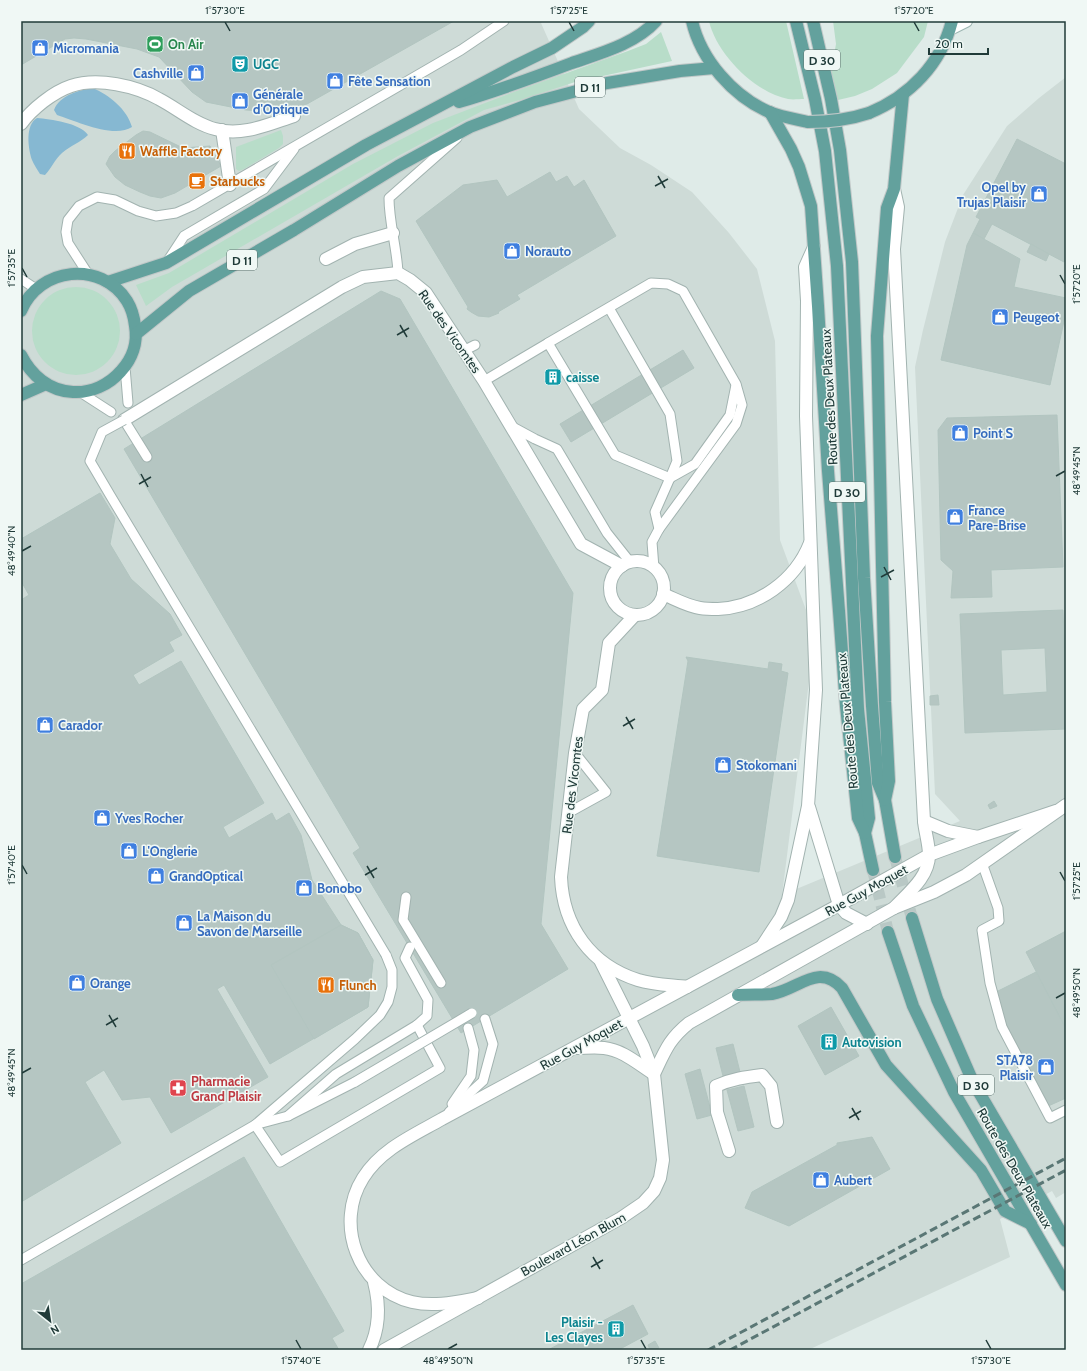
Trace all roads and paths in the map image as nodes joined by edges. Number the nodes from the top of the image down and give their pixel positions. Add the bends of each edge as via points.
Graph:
1 (504, 21) edge
2 (589, 21) edge
3 (656, 21) edge
4 (692, 21) edge
5 (796, 21) edge
6 (813, 21) edge
7 (966, 21) edge
8 (951, 25) edge
9 (714, 68) junction
10 (903, 94) junction
11 (433, 111) junction
12 (770, 112) junction
13 (294, 116) dead end
14 (21, 124) edge
15 (470, 127) junction
16 (222, 130) junction
17 (296, 147) junction
18 (230, 185) junction
19 (894, 189) junction
20 (393, 233) junction
21 (814, 247) junction
22 (326, 259) dead end
23 (166, 263) junction
24 (398, 273) junction
25 (88, 274) junction
26 (21, 279) edge
27 (108, 282) junction
28 (36, 289) junction
29 (609, 308) junction
30 (21, 311) edge
31 (136, 334) junction
32 (548, 343) junction
33 (21, 355) edge
34 (125, 367) junction
35 (484, 381) junction
36 (46, 384) junction
37 (736, 384) junction
38 (80, 392) junction
39 (21, 395) edge
40 (128, 403) dead end
41 (111, 412) dead end
42 (124, 420) junction
43 (509, 424) junction
44 (147, 457) dead end
45 (670, 478) junction
46 (659, 529) junction
47 (811, 540) junction
48 (626, 564) junction
49 (654, 568) junction
50 (663, 594) junction
51 (635, 615) junction
52 (575, 753) junction
53 (885, 800) junction
54 (808, 806) junction
55 (1061, 808) edge
56 (568, 814) junction
57 (924, 821) junction
58 (866, 833) junction
59 (978, 837) junction
60 (929, 855) junction
61 (895, 857) tunnel mouth
62 (982, 863) junction
63 (873, 870) tunnel mouth
64 (406, 897) dead end
65 (839, 905) junction
66 (894, 908) junction
67 (912, 918) tunnel mouth
68 (867, 924) junction
69 (888, 932) tunnel mouth
70 (410, 947) dead end
71 (761, 947) junction
72 (601, 962) junction
73 (441, 983) dead end
74 (687, 987) junction
75 (738, 995) junction
76 (472, 1013) dead end
77 (628, 1018) junction
78 (485, 1019) dead end
79 (417, 1025) junction
80 (468, 1028) dead end
81 (573, 1048) junction
82 (654, 1074) junction
83 (1066, 1110) edge
84 (288, 1116) junction
85 (442, 1118) junction
86 (777, 1122) dead end
87 (255, 1125) junction
88 (729, 1151) dead end
89 (1031, 1224) junction
90 (1066, 1241) edge
91 (21, 1260) edge
92 (374, 1282) junction
93 (1066, 1285) edge
94 (478, 1298) junction
95 (369, 1350) edge
96 (384, 1350) edge

1 - 17 lane via 461,50
2 - 11 main road via 552,48
3 - 11 main road, D 11 via 648,30 628,42 506,88
4 - 9 main road via 702,49
5 - 58 main road, Route des Deux Plateaux / D 30 via 825,151 837,266 858,709 869,818
6 - 53 main road, Route des Deux Plateaux / D 30 via 840,150 852,262 872,706 878,783
7 - 8 street
8 - 10 main road via 932,65 919,81
9 - 12 main road via 751,102
9 - 15 main road, D 11 via 607,83 535,102
10 - 12 main road, bridge via 885,107 869,113 827,122 808,122
10 - 19 main road
11 - 23 main road, D 11 via 366,145
12 - 21 main road via 799,167 811,206
13 - 16 street via 258,129 236,132
14 - 16 street via 27,115 48,98 72,86 103,83 121,84 141,90 202,124
15 - 20 lane via 389,198
15 - 31 main road, D 11 via 398,166 190,291
16 - 18 street
17 - 18 lane
17 - 23 lane via 264,188 184,236
18 - 25 lane via 176,213 156,216 115,200 97,197 79,206 68,220 66,232 68,243
19 - 53 main road via 887,208 877,336 889,781
19 - 57 street via 898,207 894,250
20 - 22 street via 355,244
20 - 24 lane
21 - 47 street via 805,267 806,416
21 - 58 main road via 846,706 858,818
23 - 27 main road, D 11
24 - 35 street, Rue des Vicomtes via 426,293 470,348
24 - 42 street via 363,277 342,287
25 - 27 main road
25 - 28 main road via 56,276
26 - 28 lane
27 - 31 main road via 119,290 127,301 133,313
28 - 30 main road
29 - 32 lane
29 - 37 lane via 651,284 668,284 683,291
29 - 45 lane via 670,414 677,461
31 - 34 main road via 134,348
32 - 35 lane
32 - 45 lane via 615,455
33 - 36 main road via 33,373
34 - 38 main road via 105,384 93,390
34 - 40 lane
35 - 43 street, Rue des Vicomtes
36 - 38 main road via 62,390
36 - 39 main road
37 - 45 lane via 730,415 700,458 695,464
37 - 46 lane via 742,405 736,424
38 - 41 lane
42 - 44 lane
42 - 87 lane, bridge via 102,432 90,461 386,955 392,970 392,987 388,1002 380,1015
43 - 48 lane via 557,449
43 - 48 street, Rue des Vicomtes via 581,544
45 - 46 lane via 655,512
46 - 49 lane via 652,542
47 - 50 street via 806,553 789,576 767,594 753,601 724,608 700,608
47 - 54 street via 816,690
48 - 49 street via 639,561
48 - 51 street via 612,578 611,595 620,609
49 - 50 street via 662,580
50 - 51 street via 650,612
51 - 52 street, Rue des Vicomtes via 609,643 602,690 583,709
52 - 56 street, Rue des Vicomtes
52 - 56 lane via 606,792
53 - 61 main road, Route des Deux Plateaux / D 30
54 - 65 street
54 - 71 street via 788,900 781,917
55 - 59 street, Rue Guy Moquet
55 - 62 street, Rue Guy Moquet
56 - 72 street, Rue des Vicomtes via 561,889 574,929 586,947
57 - 59 street via 948,831
57 - 60 street
58 - 63 main road, Route des Deux Plateaux / D 30
59 - 60 street, Rue Guy Moquet
60 - 65 street, Rue Guy Moquet
60 - 66 street via 927,868 919,882
62 - 66 street, Rue Guy Moquet via 934,892
62 - 83 lane via 998,908 999,921 982,930 990,983 1002,1028 1050,1118
64 - 73 lane via 403,920
65 - 68 street via 846,913
65 - 71 street, Rue Guy Moquet
66 - 68 street, Rue Guy Moquet
67 - 90 main road, Route des Deux Plateaux / D 30 via 937,999 973,1082
68 - 75 street, Rue Guy Moquet
69 - 89 main road, Route des Deux Plateaux / D 30 via 914,1006 954,1092
70 - 79 lane via 405,958 428,1000 427,1016
71 - 74 street, Rue Guy Moquet
72 - 74 street, Rue des Vicomtes via 621,974 638,980
72 - 77 street, Rue des Vicomtes
74 - 77 street, Rue Guy Moquet
75 - 82 street, Rue Guy Moquet via 679,1031 670,1042
75 - 89 main road via 772,994 810,978 831,979 837,983 886,1065 981,1170 1005,1211
76 - 84 lane, bridge via 355,1082
77 - 81 street, Rue Guy Moquet
77 - 82 street, Boulevard Léon Blum
78 - 85 lane via 493,1044 482,1081
79 - 84 lane via 336,1074
79 - 87 lane via 440,1068 280,1162
80 - 85 lane via 474,1050 471,1076
81 - 82 street via 613,1049
81 - 85 street, Rue Guy Moquet
82 - 94 street, Boulevard Léon Blum via 663,1160 660,1178 654,1191 621,1218
84 - 87 lane
85 - 92 street, Rue Guy Moquet via 382,1156 357,1187 350,1214 352,1241 359,1260
86 - 88 street via 771,1086 762,1075 716,1086 717,1112
87 - 91 lane
89 - 93 main road, Route des Deux Plateaux / D 30
92 - 94 street, Rue Guy Moquet via 404,1300 422,1304 446,1304
92 - 95 street, Rue Guy Moquet via 378,1324
94 - 96 street, Boulevard Léon Blum

